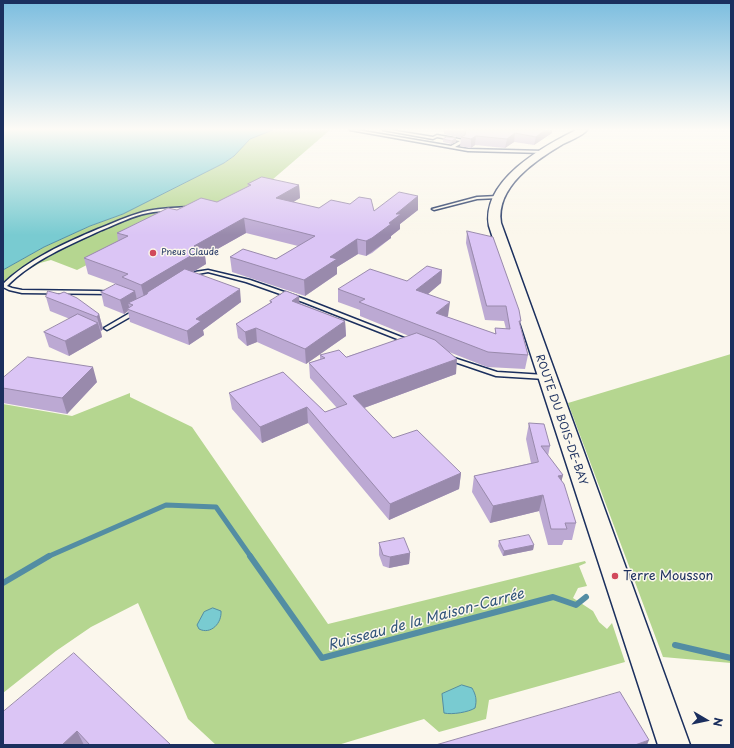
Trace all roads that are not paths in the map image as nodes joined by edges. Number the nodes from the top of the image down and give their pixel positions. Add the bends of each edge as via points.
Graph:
1 (528, 165) edge
2 (498, 197) junction
3 (198, 207) edge
4 (434, 210) dead end
5 (184, 281) edge
6 (117, 294) edge
7 (140, 308) edge
8 (107, 328) dead end
9 (414, 344) edge
10 (443, 356) edge
11 (546, 377) junction
12 (674, 745) edge

1 - 2 main road, ROUTE DU BOIS-DE-BAY via 512,178
2 - 4 lane via 477,198
2 - 11 main road, ROUTE DU BOIS-DE-BAY via 494,216 496,232
3 - 6 lane via 151,211 134,216 70,243 12,277 4,286 15,291 88,291
5 - 9 lane via 197,273 213,271 272,288
7 - 8 lane
10 - 11 lane via 496,374
11 - 12 main road, ROUTE DU BOIS-DE-BAY

